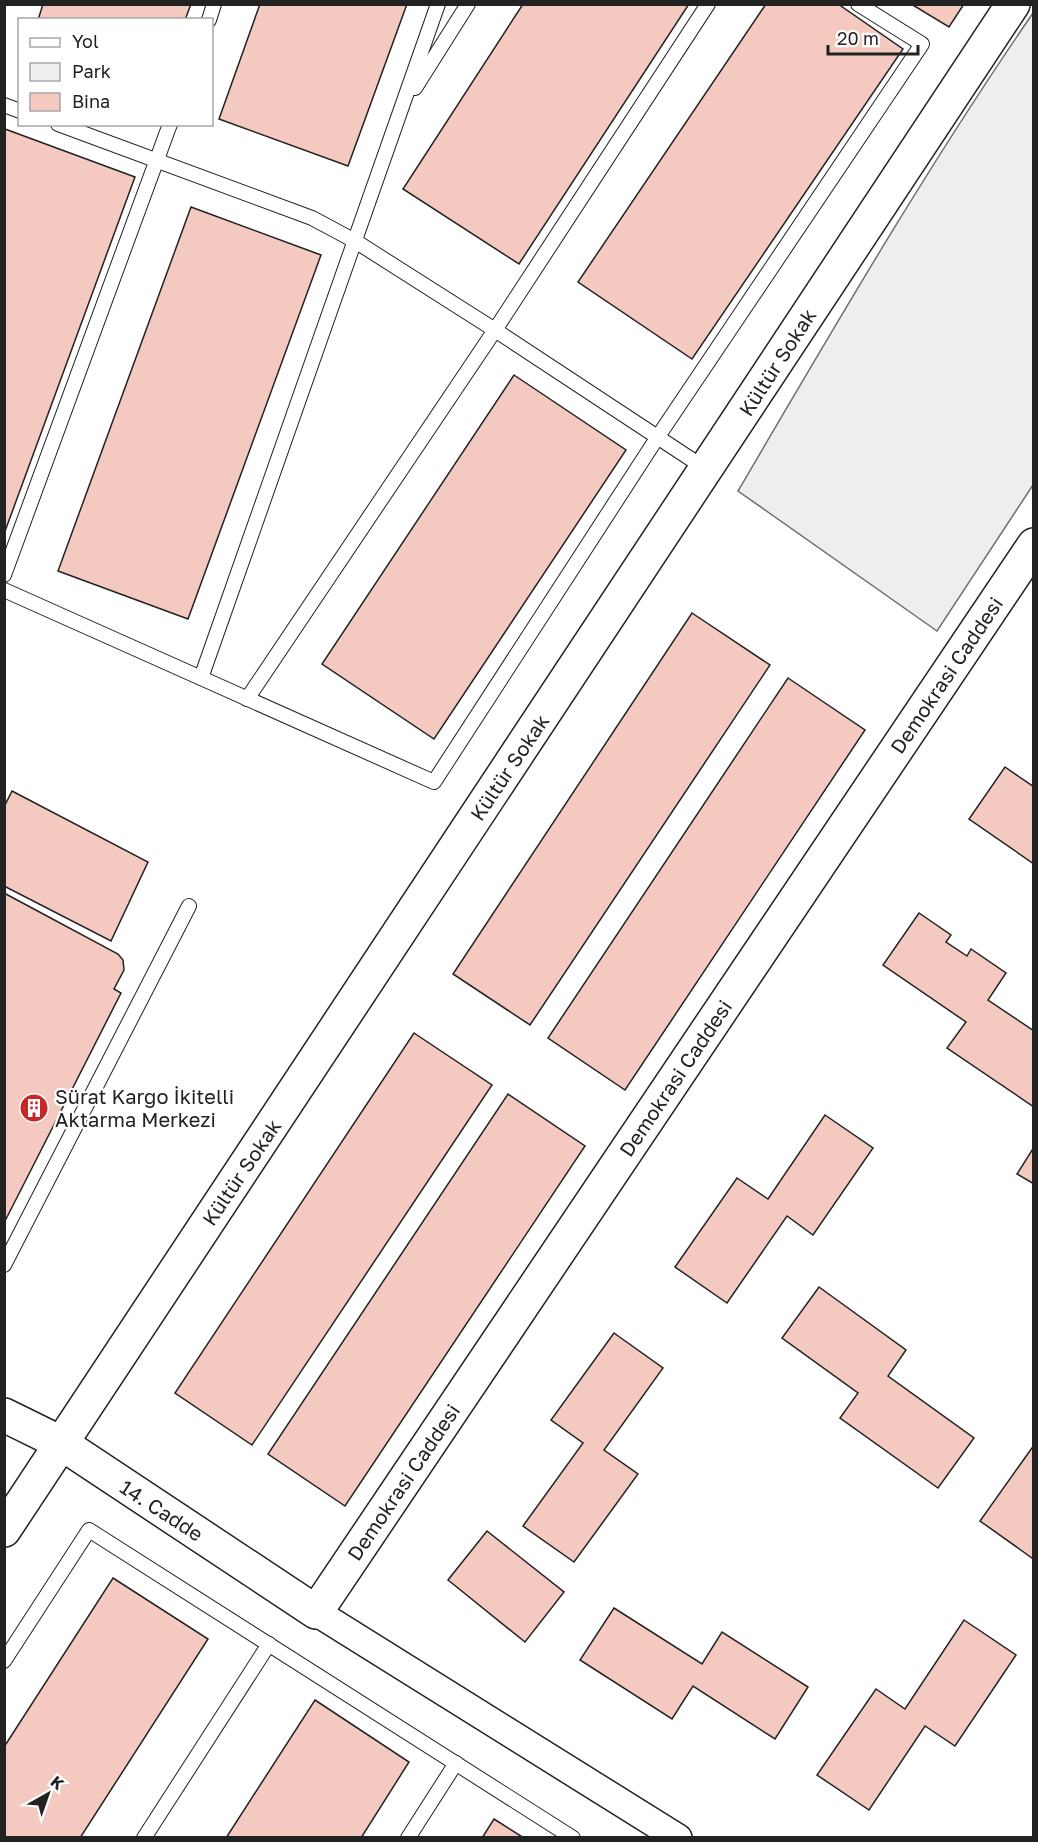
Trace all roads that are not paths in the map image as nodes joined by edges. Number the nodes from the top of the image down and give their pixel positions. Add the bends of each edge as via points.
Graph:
1 (438, 4) edge
2 (468, 4) edge
3 (708, 4) edge
4 (858, 4) edge
5 (1013, 4) edge
6 (402, 108) junction
7 (63, 126) edge
8 (169, 126) edge
9 (157, 161) junction
10 (355, 241) junction
11 (495, 330) junction
12 (657, 438) junction
13 (706, 469) junction
14 (1034, 545) edge
15 (4, 575) edge
16 (4, 590) edge
17 (201, 678) junction
18 (247, 699) junction
19 (189, 906) dead end
20 (4, 1264) edge
21 (4, 1415) edge
22 (61, 1443) junction
23 (4, 1530) edge
24 (316, 1612) junction
25 (269, 1644) junction
26 (4, 1661) edge
27 (456, 1763) junction
28 (144, 1838) edge
29 (408, 1838) edge
30 (573, 1838) edge
31 (678, 1838) edge

1 - 6 lane
2 - 6 lane
3 - 11 lane
4 - 12 lane via 922,44
5 - 13 street, Kültür Sokak
6 - 10 lane
7 - 9 lane
8 - 9 lane
9 - 10 lane via 312,218
9 - 15 lane
10 - 11 lane
10 - 17 lane
11 - 12 lane
11 - 18 lane
12 - 13 lane
12 - 18 lane via 434,782
13 - 22 street, Kültür Sokak
14 - 24 street, Demokrasi Caddesi
16 - 17 lane
17 - 18 lane
19 - 20 lane
21 - 22 street, 14. Cadde
22 - 23 street, Kültür Sokak
22 - 24 street, 14. Cadde
24 - 31 street
25 - 26 lane via 89,1530
25 - 27 lane
25 - 28 lane
27 - 29 lane
27 - 30 lane

